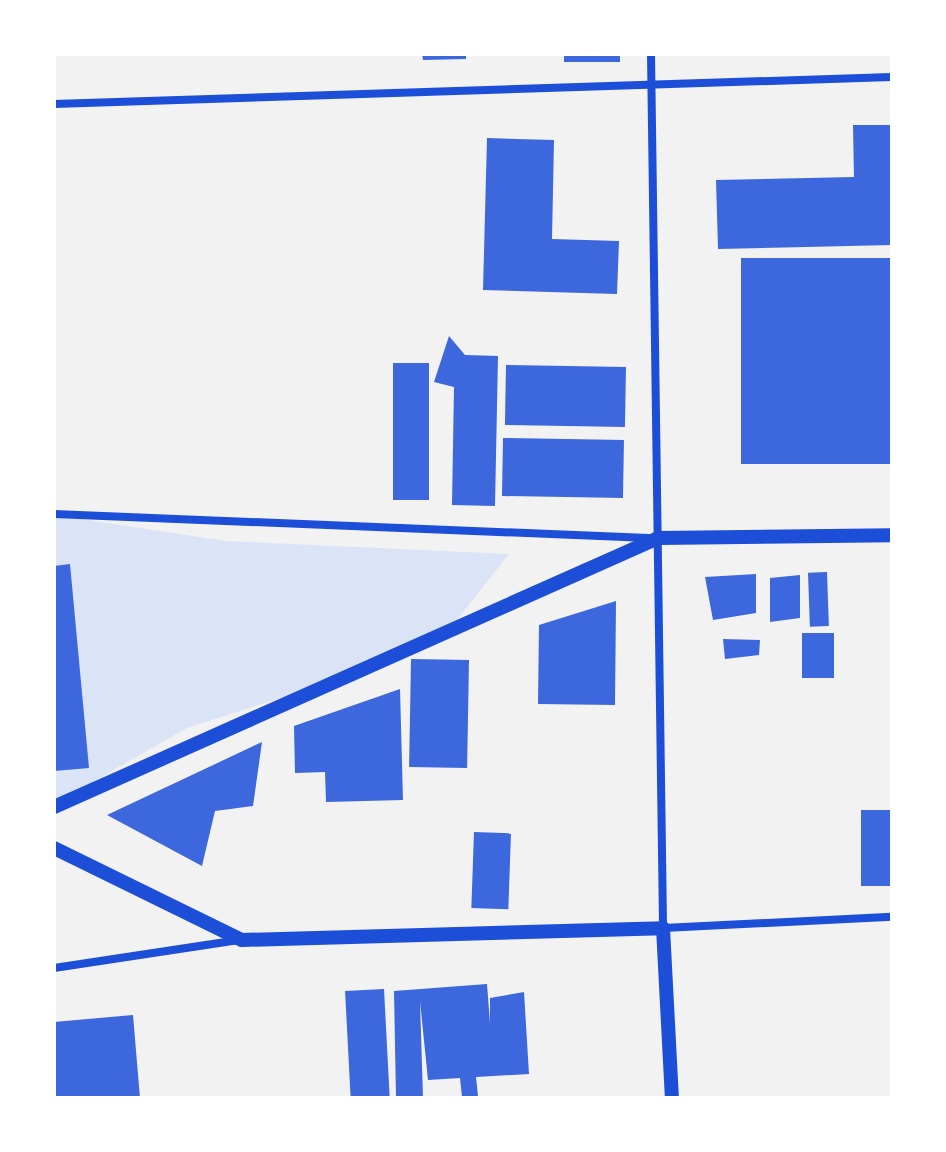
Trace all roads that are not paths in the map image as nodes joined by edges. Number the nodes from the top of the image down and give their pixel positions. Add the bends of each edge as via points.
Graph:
1 (651, 54) edge
2 (892, 77) edge
3 (651, 84) junction
4 (54, 104) edge
5 (54, 514) edge
6 (892, 535) edge
7 (658, 538) junction
8 (54, 807) edge
9 (54, 848) edge
10 (892, 917) edge
11 (663, 928) junction
12 (242, 940) junction
13 (54, 968) edge
14 (672, 1098) edge

1 - 3 street
2 - 3 street
3 - 4 street
3 - 7 street
5 - 7 street
6 - 7 street
7 - 8 street
7 - 11 street
9 - 12 street
10 - 11 street
11 - 12 street
11 - 14 street
12 - 13 street

